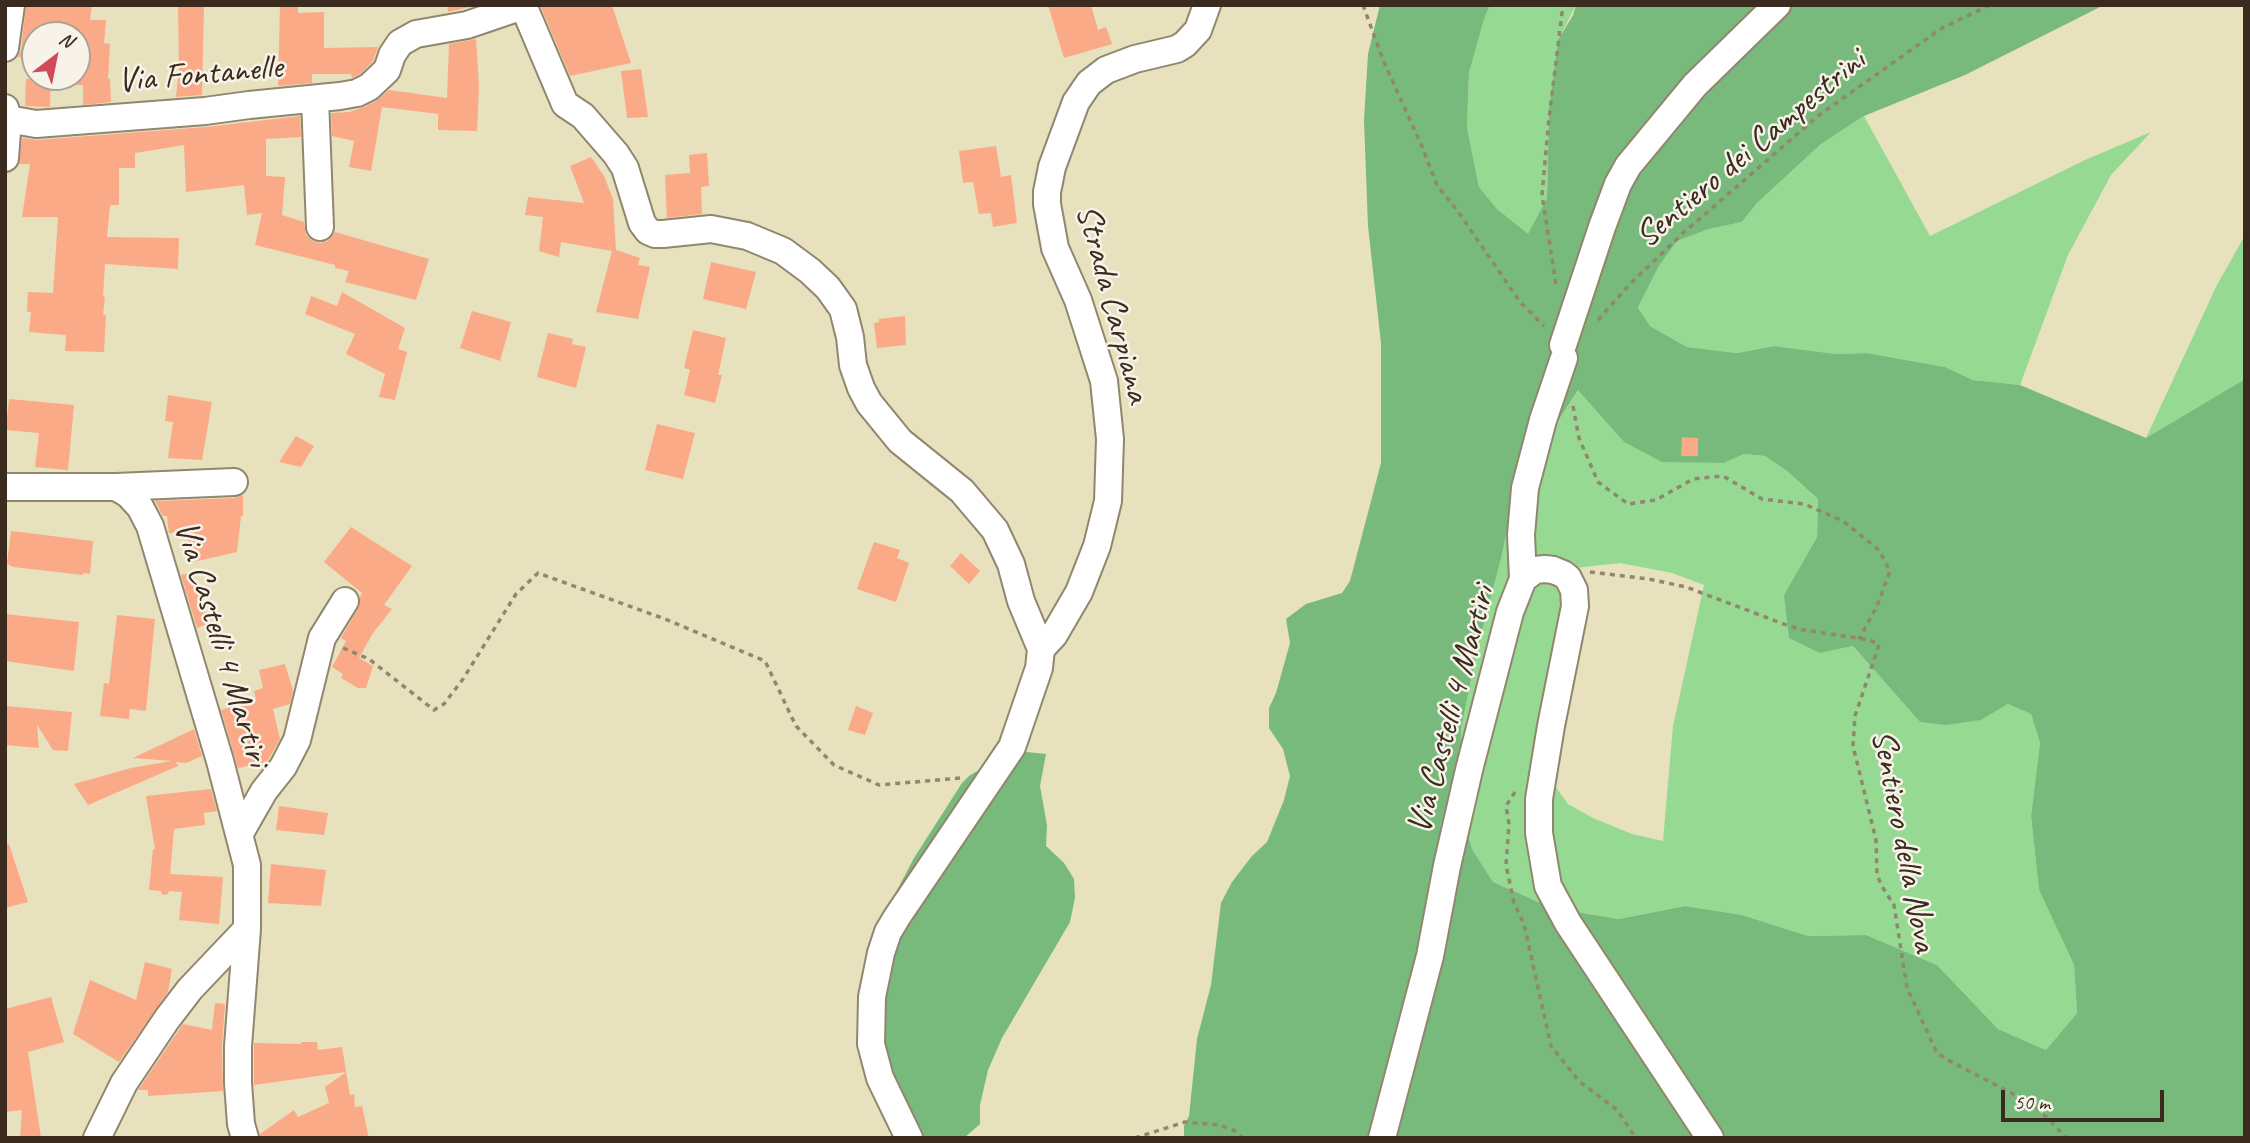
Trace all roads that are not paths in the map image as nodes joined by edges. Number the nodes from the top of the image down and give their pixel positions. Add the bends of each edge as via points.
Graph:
1 (11, 5) edge
2 (1207, 5) edge
3 (1777, 5) edge
4 (517, 6) edge
5 (5, 48) edge
6 (315, 99) junction
7 (7, 113) edge
8 (5, 158) edge
9 (320, 227) dead end
10 (234, 481) dead end
11 (5, 487) edge
12 (116, 487) junction
13 (1523, 579) junction
14 (345, 601) dead end
15 (1041, 649) junction
16 (240, 833) junction
17 (247, 929) junction
18 (97, 1138) edge
19 (245, 1138) edge
20 (908, 1138) edge
21 (1382, 1138) edge
22 (1710, 1138) edge

1 - 5 street
2 - 15 street, Strada Carpiana via 1198,30 1185,44 1106,70 1089,83 1076,102 1050,175 1047,204 1055,248 1078,300 1104,381 1110,476 1103,526 1088,570 1066,617
3 - 13 street via 1695,85 1618,184 1525,488
4 - 6 street, Via Fontanelle via 467,25 416,34 400,43 387,70 369,87
4 - 15 street, Via Fontanelle via 532,23 565,104 604,138 625,168 648,231 711,229 747,236 783,251 828,288 843,309 853,365 873,410 913,453 962,491 995,530
6 - 7 street, Via Fontanelle via 36,124
6 - 9 street, Via Fontanelle
7 - 8 street
10 - 12 street, Via Castelli 4 Martiri
11 - 12 street, Via Castelli 4 Martiri
12 - 16 street, Via Castelli 4 Martiri via 140,507 150,526
13 - 21 street, Via Castelli 4 Martiri via 1482,717 1430,956
13 - 22 street, Via Castelli 4 Martiri via 1535,570 1553,570 1568,578 1574,590 1539,799 1548,886 1567,923
14 - 16 street, Via Castelli 4 Martiri via 322,638 297,740
15 - 20 street, Strada Carpiana via 1012,747 897,917 878,964 871,1044 880,1078
16 - 17 street, Via Castelli 4 Martiri via 247,864
17 - 18 street via 167,1019 124,1083
17 - 19 street, Via Castelli 4 Martiri via 238,1046

